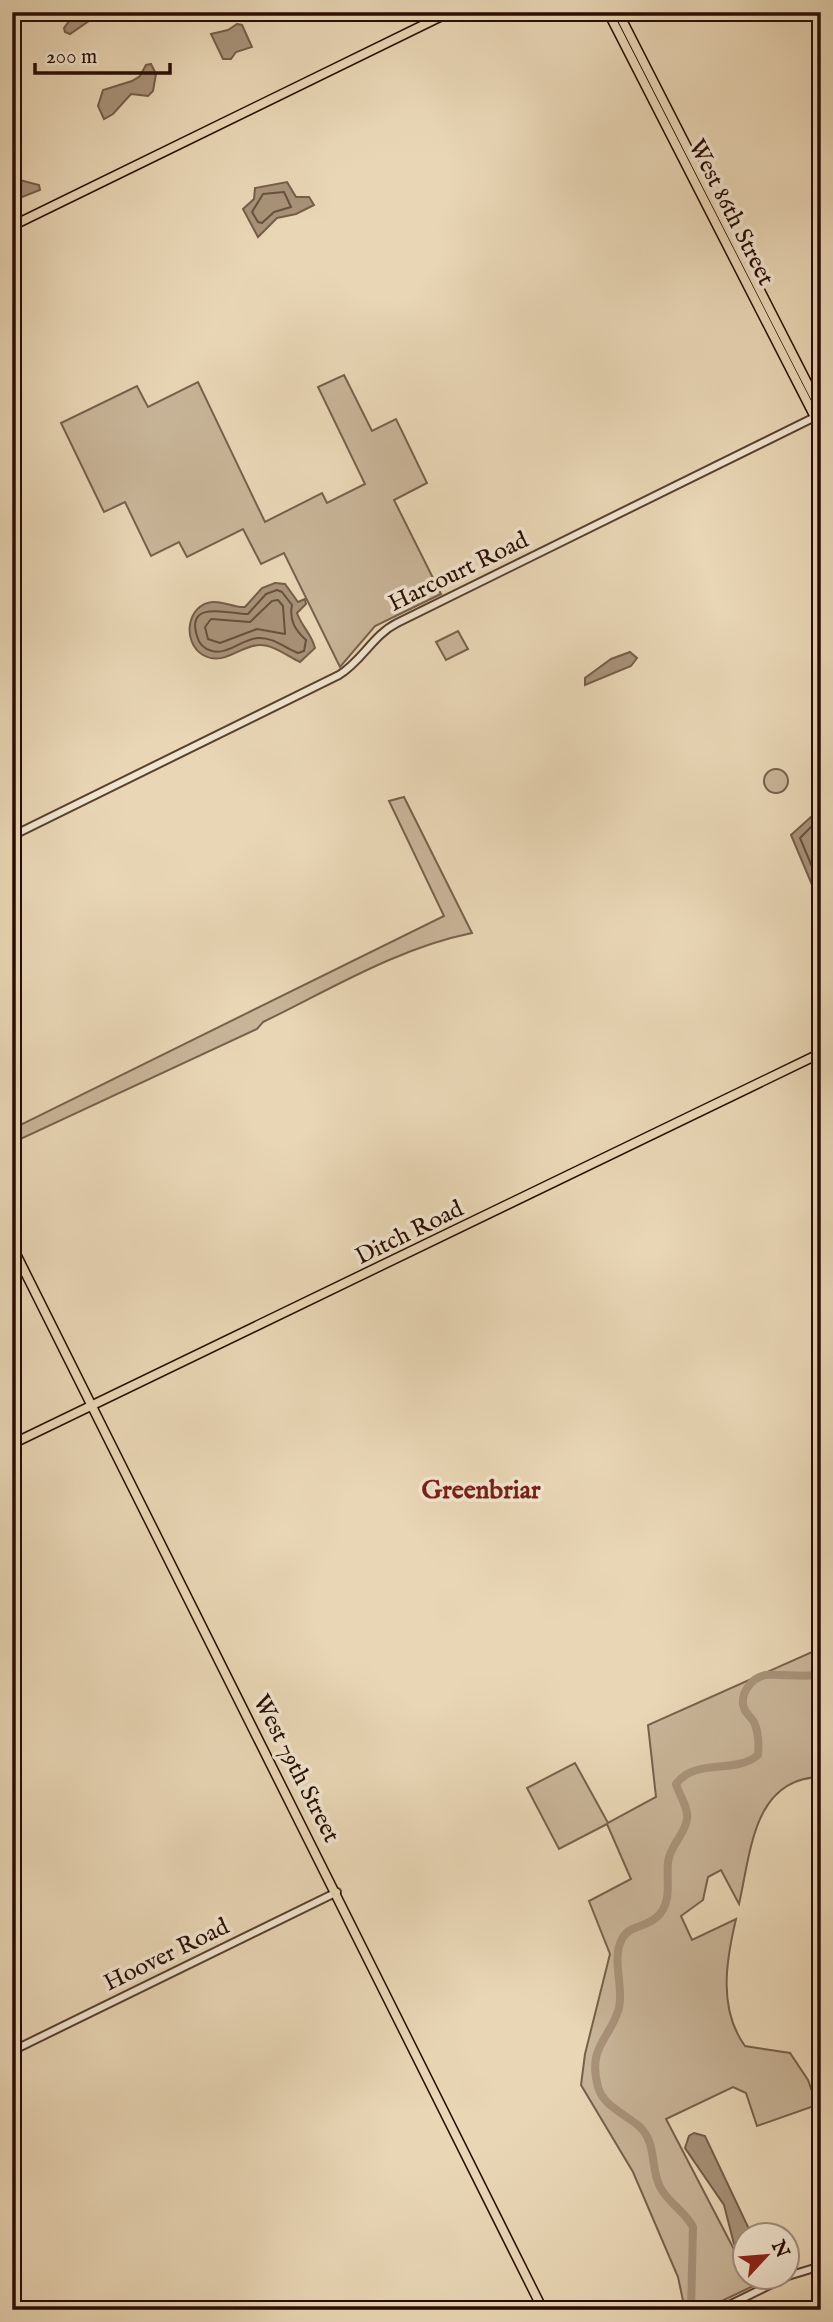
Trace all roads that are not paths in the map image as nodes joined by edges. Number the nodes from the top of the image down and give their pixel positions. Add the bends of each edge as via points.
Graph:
1 (450, 12) edge
2 (608, 12) edge
3 (618, 12) edge
4 (12, 226) edge
5 (819, 414) edge
6 (821, 429) edge
7 (12, 836) edge
8 (821, 1053) edge
9 (12, 1245) edge
10 (93, 1405) junction
11 (12, 1444) edge
12 (337, 1892) junction
13 (12, 2051) edge
14 (821, 2266) edge
15 (543, 2310) edge
16 (719, 2310) edge

1 - 4 main road
2 - 5 main road, West 86th Street
3 - 5 main road, West 86th Street
5 - 6 main road, West 86th Street
5 - 7 street, Harcourt Road via 397,623 340,675
8 - 10 main road, Ditch Road
9 - 10 main road, West 79th Street
10 - 11 main road, Ditch Road
10 - 12 main road, West 79th Street
12 - 13 street, Hoover Road
12 - 15 main road, West 79th Street
14 - 16 street via 788,2276

